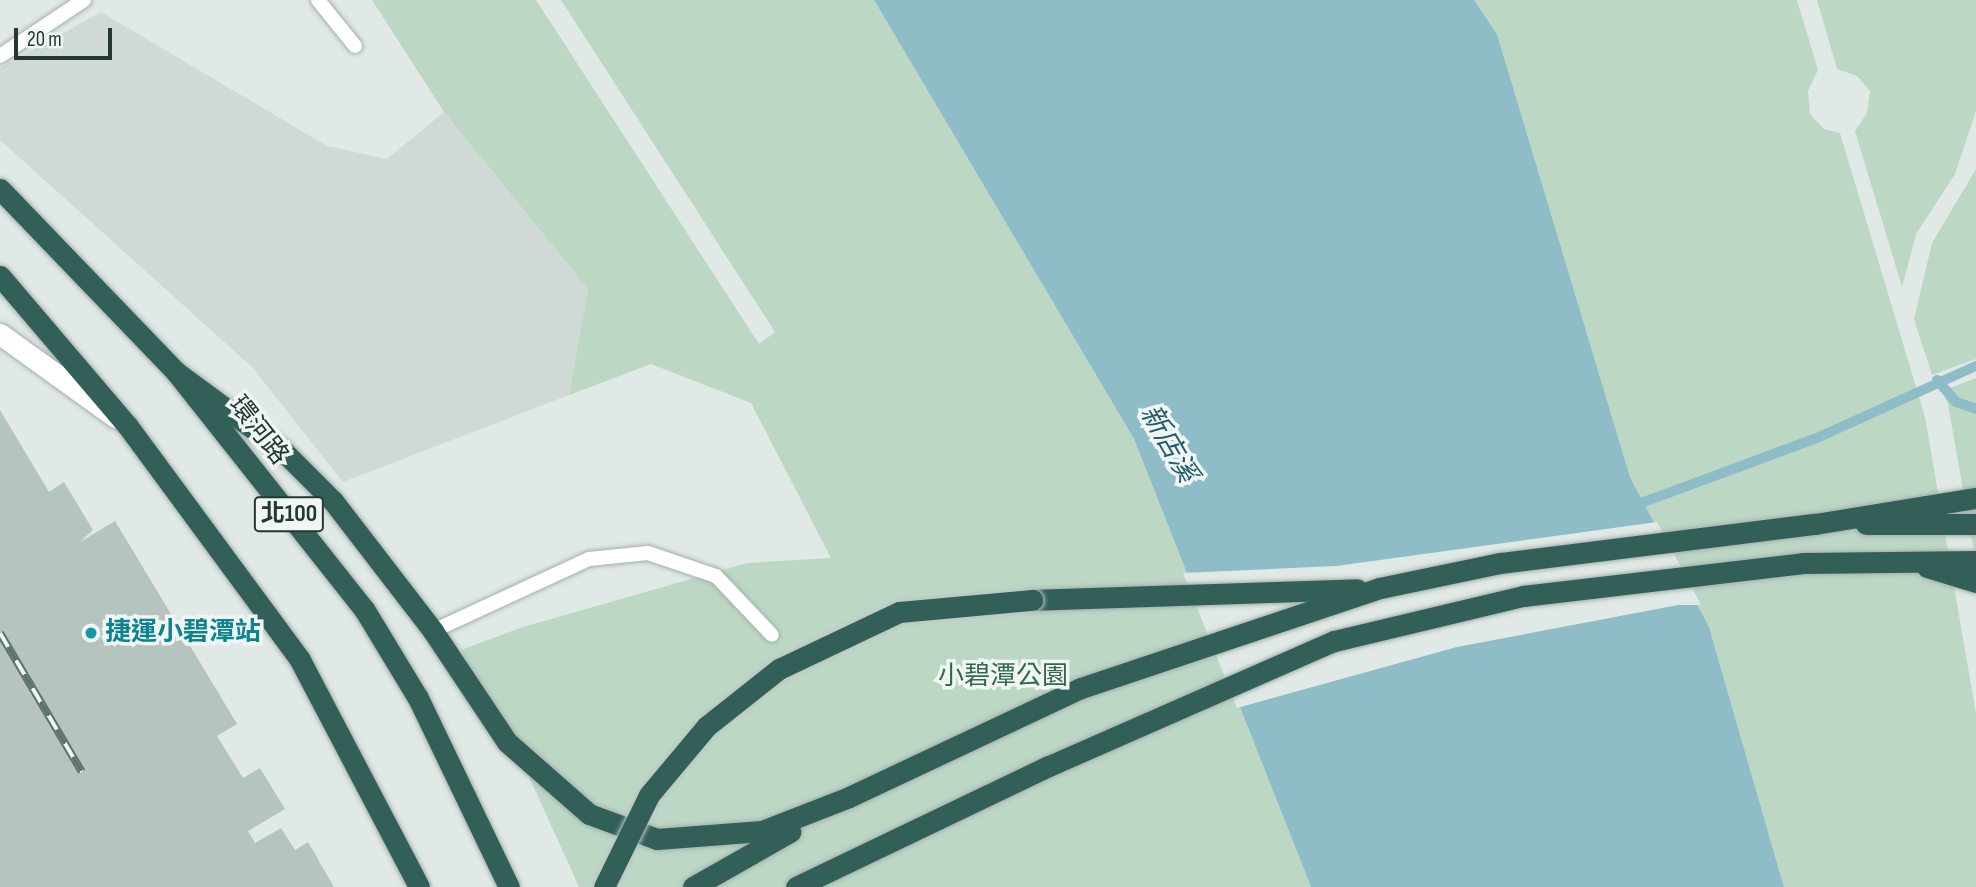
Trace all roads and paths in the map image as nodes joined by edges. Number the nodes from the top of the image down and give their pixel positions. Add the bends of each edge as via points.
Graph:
1 (84, 0) edge
2 (318, 0) edge
3 (355, 46) dead end
4 (0, 56) edge
5 (0, 189) edge
6 (0, 276) edge
7 (0, 334) edge
8 (176, 372) junction
9 (127, 425) junction
10 (1976, 498) edge
11 (1815, 524) junction
12 (1976, 524) edge
13 (1898, 559) junction
14 (1976, 561) edge
15 (1976, 582) edge
16 (1380, 588) junction
17 (433, 631) junction
18 (772, 635) dead end
19 (849, 797) junction
20 (873, 849) junction
21 (419, 887) edge
22 (509, 887) edge
23 (604, 887) edge
24 (693, 887) edge
25 (796, 887) edge
26 (824, 887) edge

1 - 4 lane
2 - 3 lane
5 - 8 highway, 環河路 / 北100
6 - 9 highway, 北100
7 - 9 street
8 - 17 highway via 281,449 333,501
8 - 22 highway, 環河路 / 北100 via 364,609 418,698
9 - 21 highway, 北100 via 300,660
10 - 11 highway
11 - 12 highway
11 - 16 highway via 1500,563
13 - 14 highway
13 - 15 highway
13 - 20 highway via 1803,563 1523,596 1334,641
16 - 19 highway via 1081,688
16 - 23 highway, bridge via 1032,600 899,612 779,668 707,726 649,794
17 - 18 lane via 589,559 648,554 716,576
17 - 19 highway via 507,742 590,814 657,839 762,831
19 - 24 highway
20 - 25 highway
20 - 26 highway

